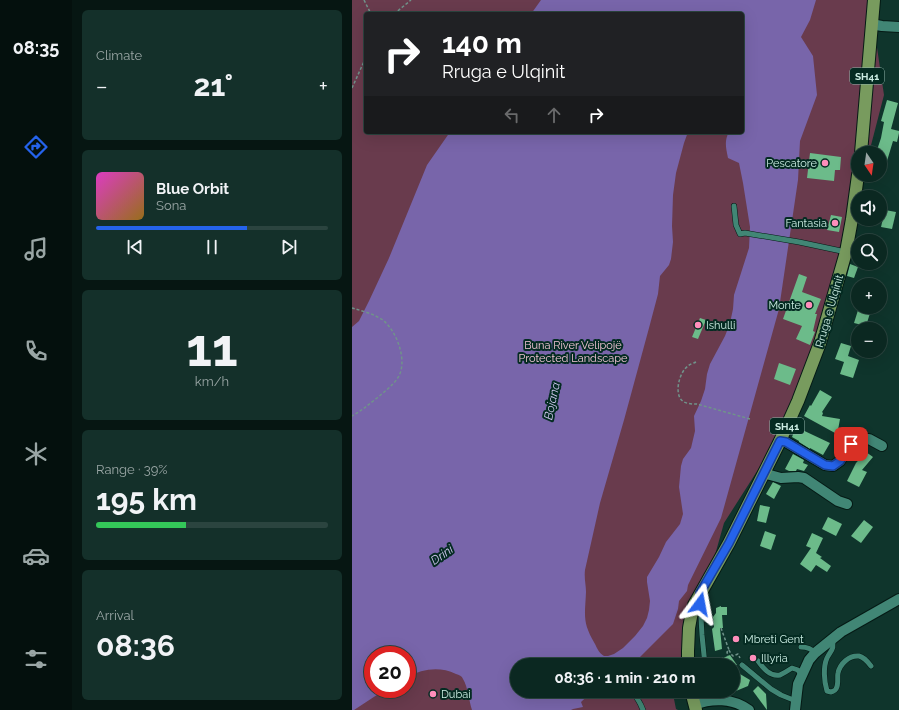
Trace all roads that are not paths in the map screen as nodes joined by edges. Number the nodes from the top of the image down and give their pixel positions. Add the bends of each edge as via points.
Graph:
1 (874, 0) edge
2 (871, 24) junction
3 (899, 27) edge
4 (862, 146) edge
5 (857, 182) edge
6 (734, 206) dead end
7 (846, 252) junction
8 (780, 441) junction
9 (882, 446) dead end
10 (765, 472) junction
11 (846, 504) dead end
12 (700, 593) junction
13 (899, 599) edge
14 (832, 639) junction
15 (801, 647) dead end
16 (815, 653) junction
17 (688, 658) edge
18 (704, 658) edge
19 (758, 661) dead end
20 (742, 665) dead end
21 (871, 666) dead end
22 (801, 675) junction
23 (637, 698) edge
24 (693, 698) edge
25 (705, 698) edge
26 (711, 698) edge
27 (796, 706) edge
28 (695, 708) edge
29 (643, 710) edge
30 (749, 710) edge

1 - 2 main road, SH41
2 - 3 street
2 - 4 main road, SH41
5 - 7 main road, Rruga e Ulqinit / SH41
6 - 7 lane via 740,234 800,242
7 - 8 main road, Rruga e Ulqinit / SH41 via 820,342
8 - 9 street via 825,465 833,466 840,461 851,444 859,439 869,439
8 - 10 main road, Rruga e Ulqinit / SH41
10 - 11 street via 781,478 804,478
10 - 12 main road, Rruga e Ulqinit / SH41
12 - 17 main road, Rruga e Ulqinit / SH41 via 691,616
12 - 18 lane
13 - 14 street
14 - 16 street
14 - 21 lane via 834,645 824,667 827,690 835,691 838,672 843,662 851,657 865,659
15 - 16 lane via 807,647
16 - 22 street
19 - 22 lane via 765,670 774,675 780,675 792,668 798,670
20 - 27 lane
22 - 27 street
23 - 29 lane
24 - 28 main road
25 - 28 street
26 - 30 street via 734,702

